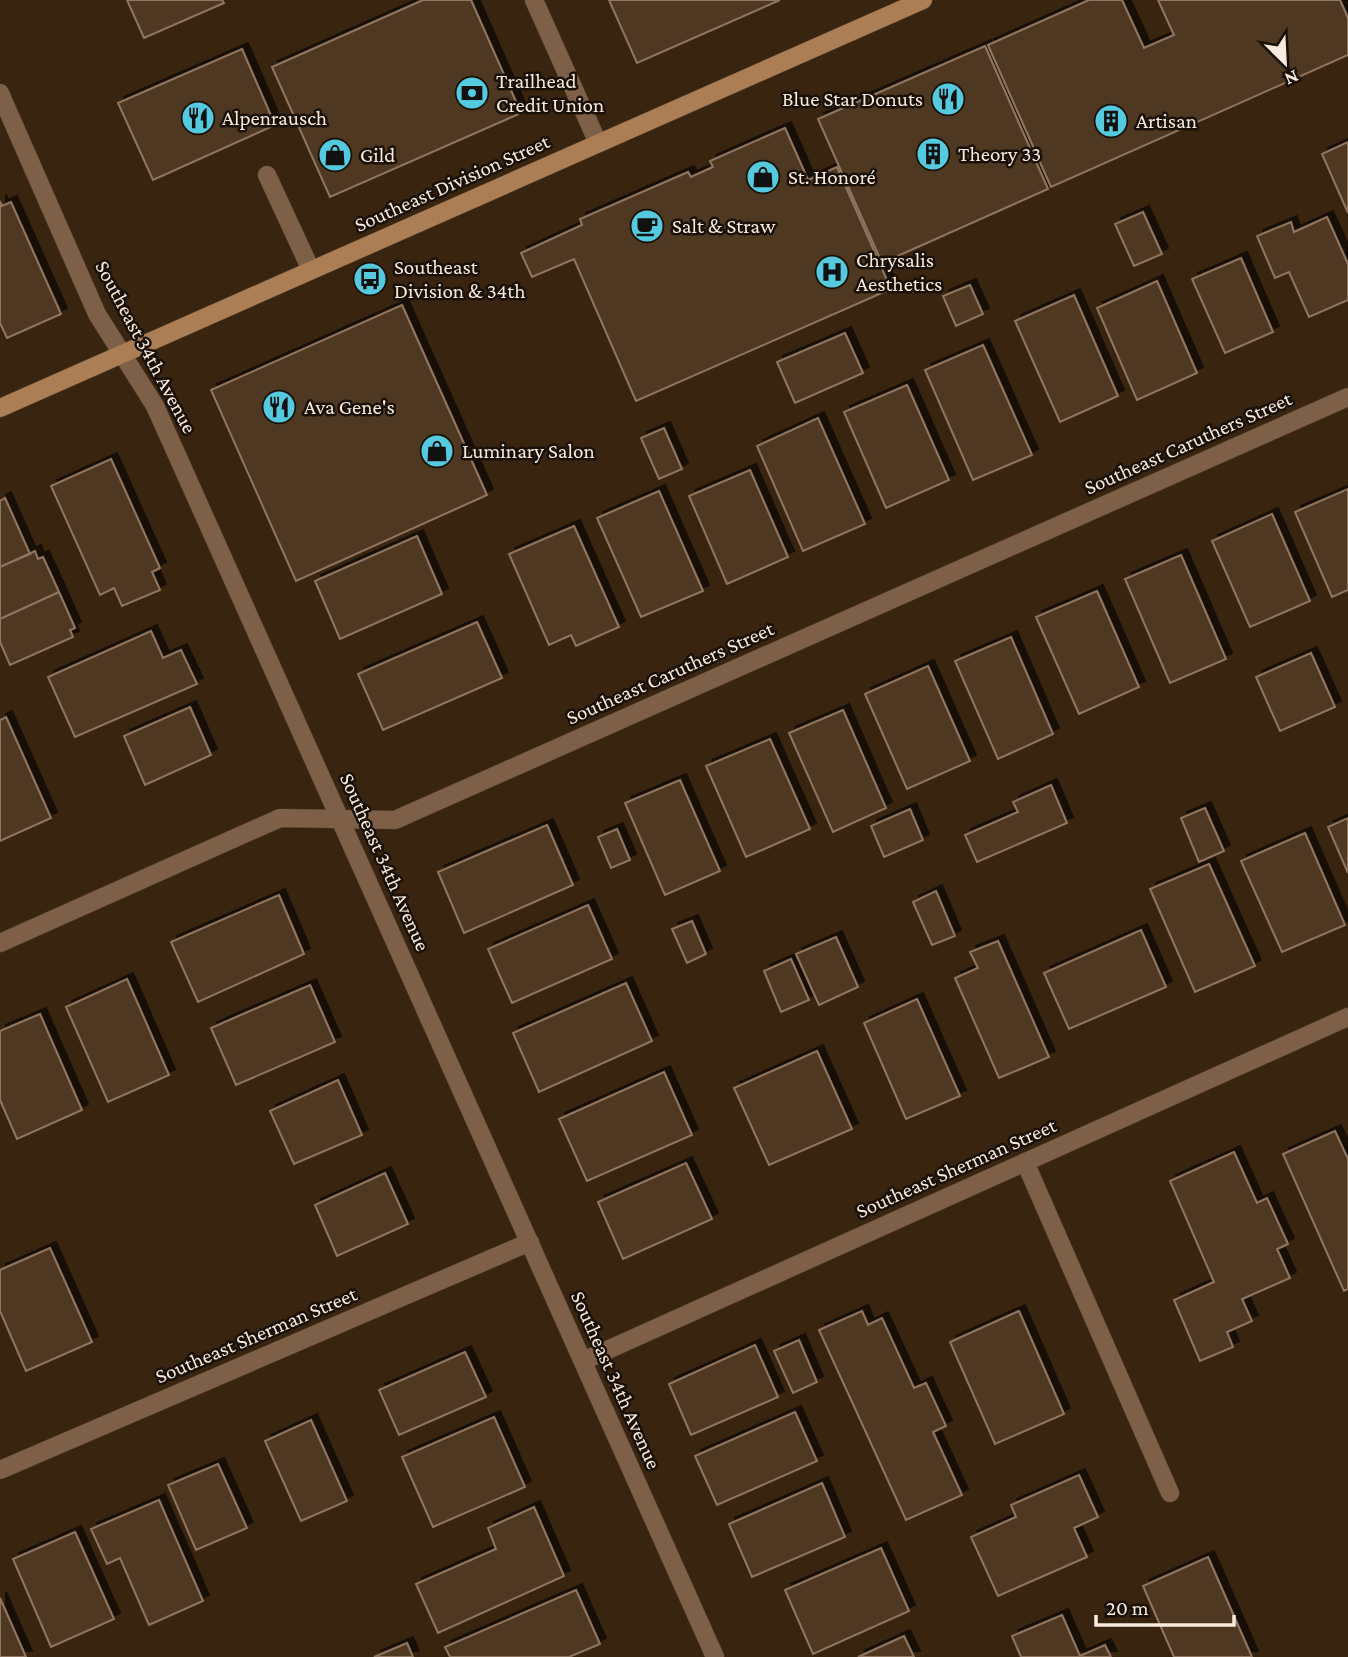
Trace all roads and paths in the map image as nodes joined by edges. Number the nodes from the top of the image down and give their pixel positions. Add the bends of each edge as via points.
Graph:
1 (534, 0) edge
2 (923, 0) edge
3 (0, 93) edge
4 (598, 143) junction
5 (267, 175) dead end
6 (311, 270) junction
7 (124, 353) junction
8 (1348, 397) edge
9 (0, 408) edge
10 (341, 820) junction
11 (0, 943) edge
12 (1348, 1017) edge
13 (1025, 1162) junction
14 (530, 1242) junction
15 (583, 1361) junction
16 (0, 1470) edge
17 (1170, 1493) dead end
18 (715, 1657) edge

1 - 4 street
2 - 4 main road, Southeast Division Street
3 - 7 street, Southeast 34th Avenue via 97,314
4 - 6 main road, Southeast Division Street
5 - 6 street
6 - 7 main road, Southeast Division Street
7 - 9 main road, Southeast Division Street
7 - 10 street, Southeast 34th Avenue via 155,406
8 - 10 street, Southeast Caruthers Street via 395,820
10 - 11 street, Southeast Caruthers Street via 281,818
10 - 14 street, Southeast 34th Avenue
12 - 13 street, Southeast Sherman Street
13 - 15 street, Southeast Sherman Street
13 - 17 street
14 - 15 street, Southeast 34th Avenue
14 - 16 street, Southeast Sherman Street
15 - 18 street, Southeast 34th Avenue

